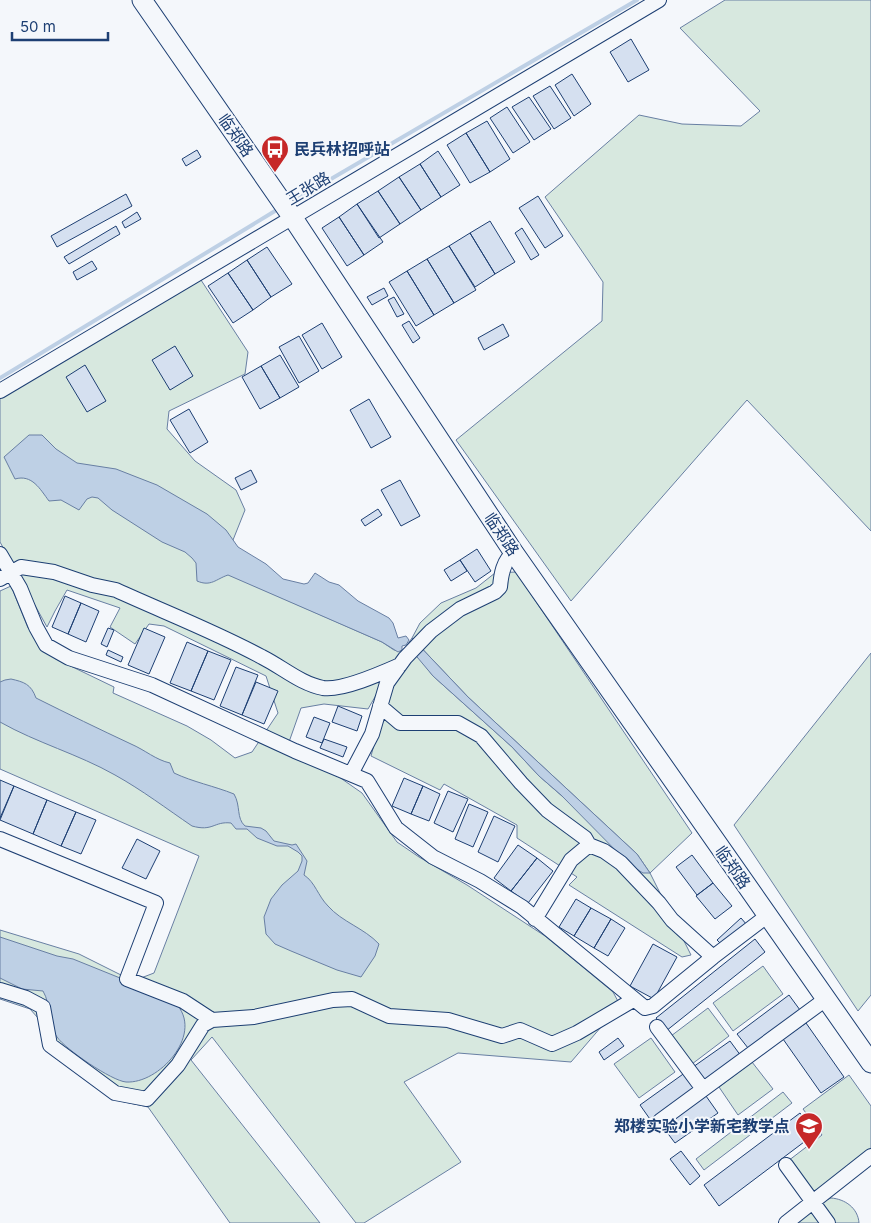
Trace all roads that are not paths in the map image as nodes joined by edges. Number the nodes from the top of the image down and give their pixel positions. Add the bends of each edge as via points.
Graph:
1 (142, 0) edge
2 (659, 0) edge
3 (293, 218) junction
4 (0, 391) edge
5 (514, 553) junction
6 (0, 554) edge
7 (5, 576) edge
8 (400, 665) junction
9 (380, 706) junction
10 (350, 774) junction
11 (0, 839) edge
12 (589, 844) junction
13 (767, 916) junction
14 (535, 919) junction
15 (713, 957) junction
16 (0, 990) edge
17 (826, 999) junction
18 (633, 1000) junction
19 (212, 1020) junction
20 (657, 1027) dead end
21 (871, 1063) edge
22 (703, 1090) junction
23 (660, 1121) dead end
24 (871, 1156) edge
25 (786, 1165) dead end
26 (812, 1202) junction
27 (786, 1223) edge
28 (828, 1223) edge

1 - 3 main road, 临郑路
2 - 3 street, 王张路
3 - 4 street, 王张路
3 - 5 main road, 临郑路
5 - 8 street via 508,557 500,587 495,592 460,609 431,630
5 - 13 main road, 临郑路
6 - 7 street
7 - 8 street via 21,567 54,572 116,590 324,688 347,685
7 - 10 street via 20,588 46,645 68,658 152,685
8 - 9 street via 386,682
9 - 10 street via 372,734
9 - 12 street via 400,723 458,723 481,736 547,810
10 - 14 street via 367,781 396,828 433,858 480,881
11 - 19 street via 156,903 127,979 183,1001
12 - 14 street via 571,860
12 - 15 street via 621,863 672,920
13 - 15 street
13 - 17 main road, 临郑路
14 - 18 street
15 - 18 street via 651,1008
16 - 19 street via 43,1007 50,1045 115,1093 147,1099 178,1065 203,1025
17 - 21 main road, 临郑路
17 - 22 street
18 - 19 street via 552,1044 520,1030 502,1036 448,1020 389,1016 352,999 254,1017
20 - 22 street
22 - 23 street
24 - 26 street
25 - 26 street
26 - 27 street
26 - 28 street

